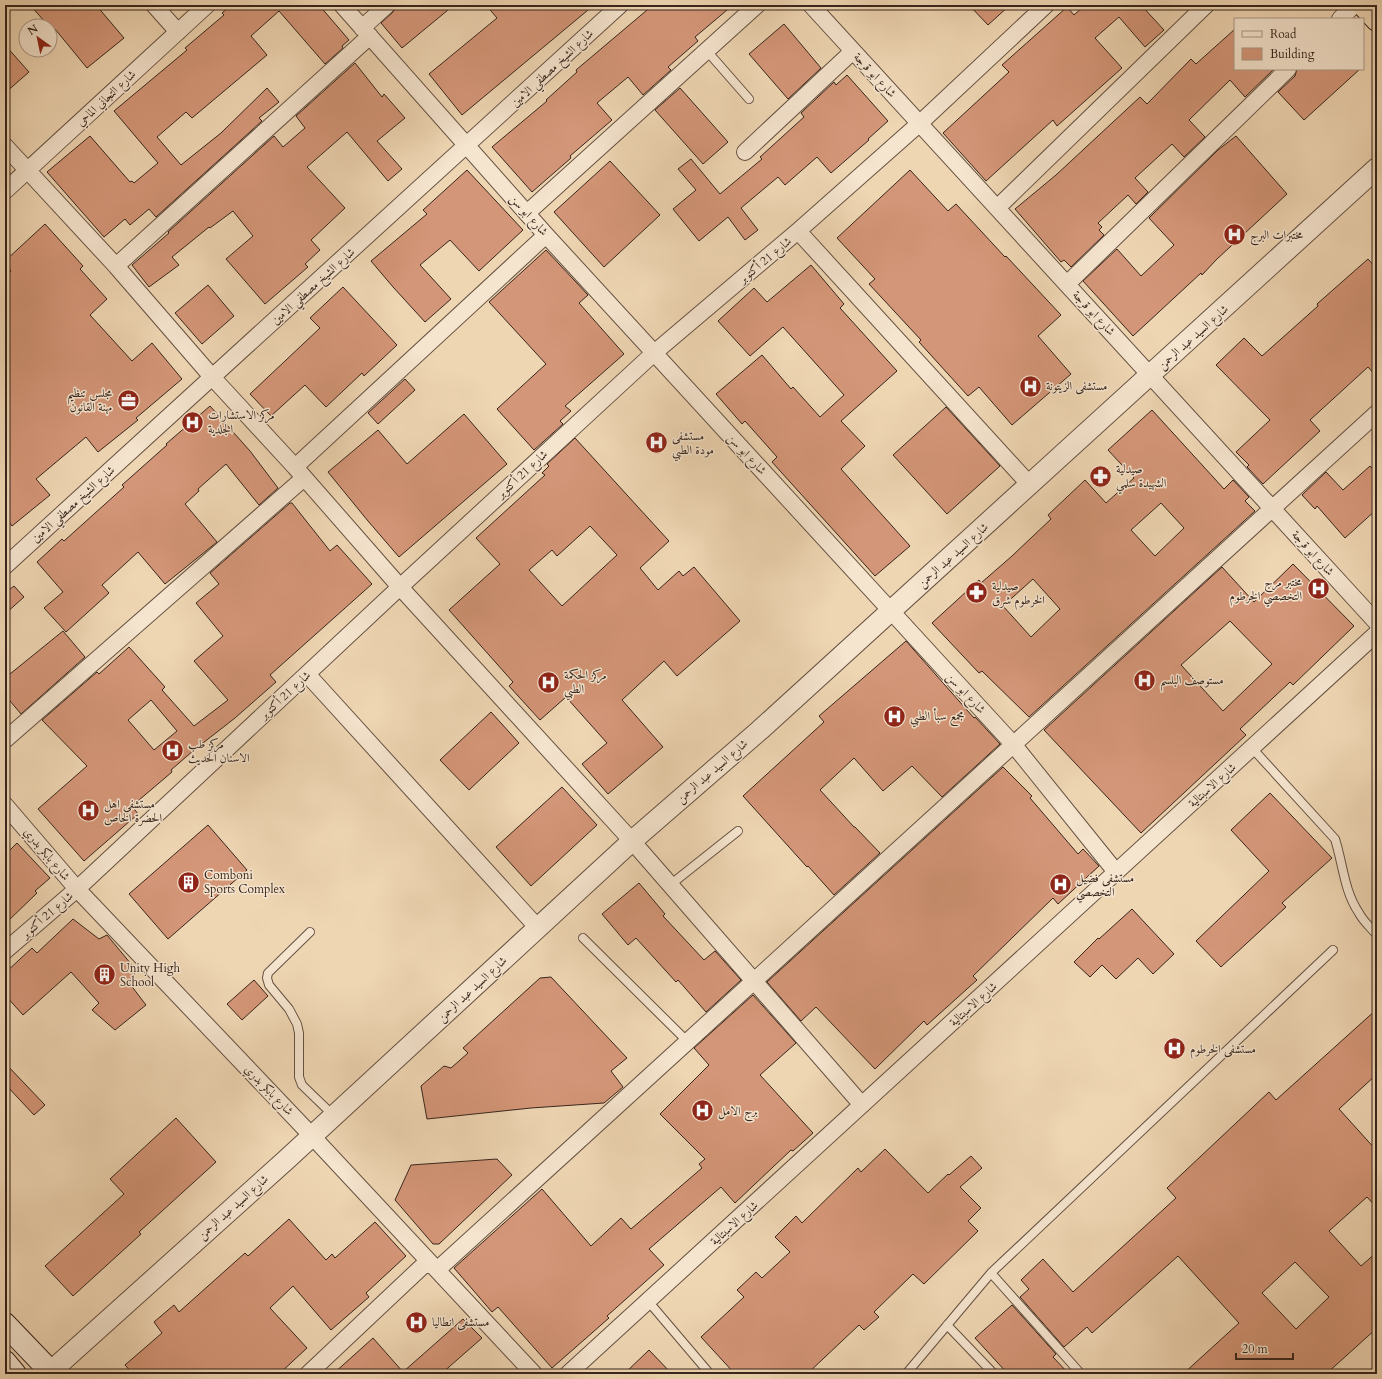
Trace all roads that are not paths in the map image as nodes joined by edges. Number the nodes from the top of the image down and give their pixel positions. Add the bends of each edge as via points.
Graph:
1 (154, 5) edge
2 (207, 5) edge
3 (342, 5) edge
4 (387, 5) edge
5 (620, 5) edge
6 (758, 5) edge
7 (811, 5) edge
8 (1046, 5) edge
9 (1206, 5) edge
10 (1354, 5) edge
11 (1363, 5) edge
12 (1341, 18) edge
13 (1377, 20) edge
14 (178, 32) junction
15 (366, 32) junction
16 (706, 51) junction
17 (853, 51) junction
18 (1287, 70) edge
19 (749, 99) dead end
20 (920, 123) junction
21 (5, 146) edge
22 (467, 146) junction
23 (745, 152) dead end
24 (1377, 168) edge
25 (28, 170) junction
26 (5, 191) edge
27 (997, 208) junction
28 (527, 213) junction
29 (798, 231) junction
30 (546, 235) junction
31 (116, 266) junction
32 (1067, 284) junction
33 (654, 353) junction
34 (1151, 375) junction
35 (213, 378) junction
36 (1377, 413) edge
37 (300, 473) junction
38 (1030, 485) junction
39 (1272, 508) junction
40 (5, 566) edge
41 (400, 587) junction
42 (891, 611) junction
43 (1377, 623) edge
44 (1377, 633) edge
45 (307, 674) junction
46 (5, 740) edge
47 (1013, 744) junction
48 (1252, 748) junction
49 (5, 805) edge
50 (738, 831) dead end
51 (632, 841) junction
52 (1116, 872) junction
53 (670, 885) junction
54 (77, 889) junction
55 (538, 928) junction
56 (310, 932) dead end
57 (1377, 935) edge
58 (583, 938) dead end
59 (1333, 950) dead end
60 (5, 951) edge
61 (753, 981) junction
62 (687, 1041) junction
63 (862, 1105) junction
64 (334, 1116) junction
65 (312, 1136) junction
66 (432, 1265) junction
67 (991, 1273) junction
68 (648, 1301) junction
69 (5, 1324) edge
70 (947, 1325) junction
71 (5, 1362) edge
72 (51, 1373) edge
73 (16, 1374) edge
74 (308, 1374) edge
75 (534, 1374) edge
76 (568, 1374) edge
77 (710, 1374) edge
78 (906, 1374) edge
79 (994, 1374) edge
80 (1081, 1374) edge

1 - 14 street
2 - 14 street, شارع التجاني الماحي
3 - 15 street, شارع ابو سن
4 - 15 street
5 - 22 street, شارع الشيخ مصطفي الامين
6 - 16 street
7 - 17 street, شارع ابو قرجة
8 - 20 street, شارع 21 أكتوبر
9 - 27 street
10 - 12 street
11 - 13 highway
14 - 25 street, شارع التجاني الماحي
15 - 22 street, شارع ابو سن
15 - 31 street
16 - 19 lane
16 - 28 street
17 - 20 street, شارع ابو قرجة
17 - 23 street
18 - 32 street
20 - 27 street, شارع ابو قرجة
20 - 29 street, شارع 21 أكتوبر
21 - 25 street
22 - 28 street, شارع ابو سن
22 - 35 street, شارع الشيخ مصطفي الامين
24 - 34 street, شارع السيد عبد الرحمن
25 - 26 street, شارع التجاني الماحي
25 - 31 street
27 - 32 street, شارع ابو قرجة
28 - 30 street, شارع ابو سن
29 - 33 street, شارع 21 أكتوبر
29 - 38 street
30 - 33 street, شارع ابو سن
30 - 37 street
31 - 35 street
32 - 34 street, شارع ابو قرجة
33 - 41 street, شارع 21 أكتوبر
33 - 42 street, شارع ابو سن
34 - 38 street, شارع السيد عبد الرحمن
34 - 39 street, شارع ابو قرجة
35 - 37 street
35 - 40 street, شارع الشيخ مصطفي الامين
36 - 39 street
37 - 41 street
37 - 46 street
38 - 42 street, شارع السيد عبد الرحمن
39 - 43 street, شارع ابو قرجة
39 - 47 street
41 - 45 street, شارع 21 أكتوبر
41 - 51 street
42 - 47 street, شارع ابو سن
42 - 51 street, شارع السيد عبد الرحمن
44 - 48 street, شارع الاسبتالية
45 - 54 street, شارع 21 أكتوبر
45 - 55 street
47 - 52 street, شارع ابو سن
47 - 61 street
48 - 52 street, شارع الاسبتالية
48 - 57 lane via 1335,839 1351,900
49 - 54 street, شارع بابكر بدري
50 - 53 lane
51 - 53 street
51 - 55 street, شارع السيد عبد الرحمن
52 - 63 street, شارع الاسبتالية
53 - 61 street
54 - 60 street, شارع 21 أكتوبر
54 - 65 street, شارع بابكر بدري
55 - 64 street, شارع السيد عبد الرحمن
56 - 64 lane via 268,973 267,978 297,1024 299,1077 302,1085
58 - 62 lane
59 - 67 lane
61 - 62 street
61 - 63 street
62 - 66 street
63 - 68 street, شارع الاسبتالية
64 - 65 street, شارع السيد عبد الرحمن
65 - 66 street, شارع بابكر بدري
65 - 72 street, شارع السيد عبد الرحمن
66 - 74 street
66 - 75 street, شارع بابكر بدري
67 - 70 lane
67 - 80 lane
68 - 76 street, شارع الاسبتالية
68 - 77 lane
69 - 72 main road
70 - 78 lane
70 - 79 lane
71 - 73 main road

